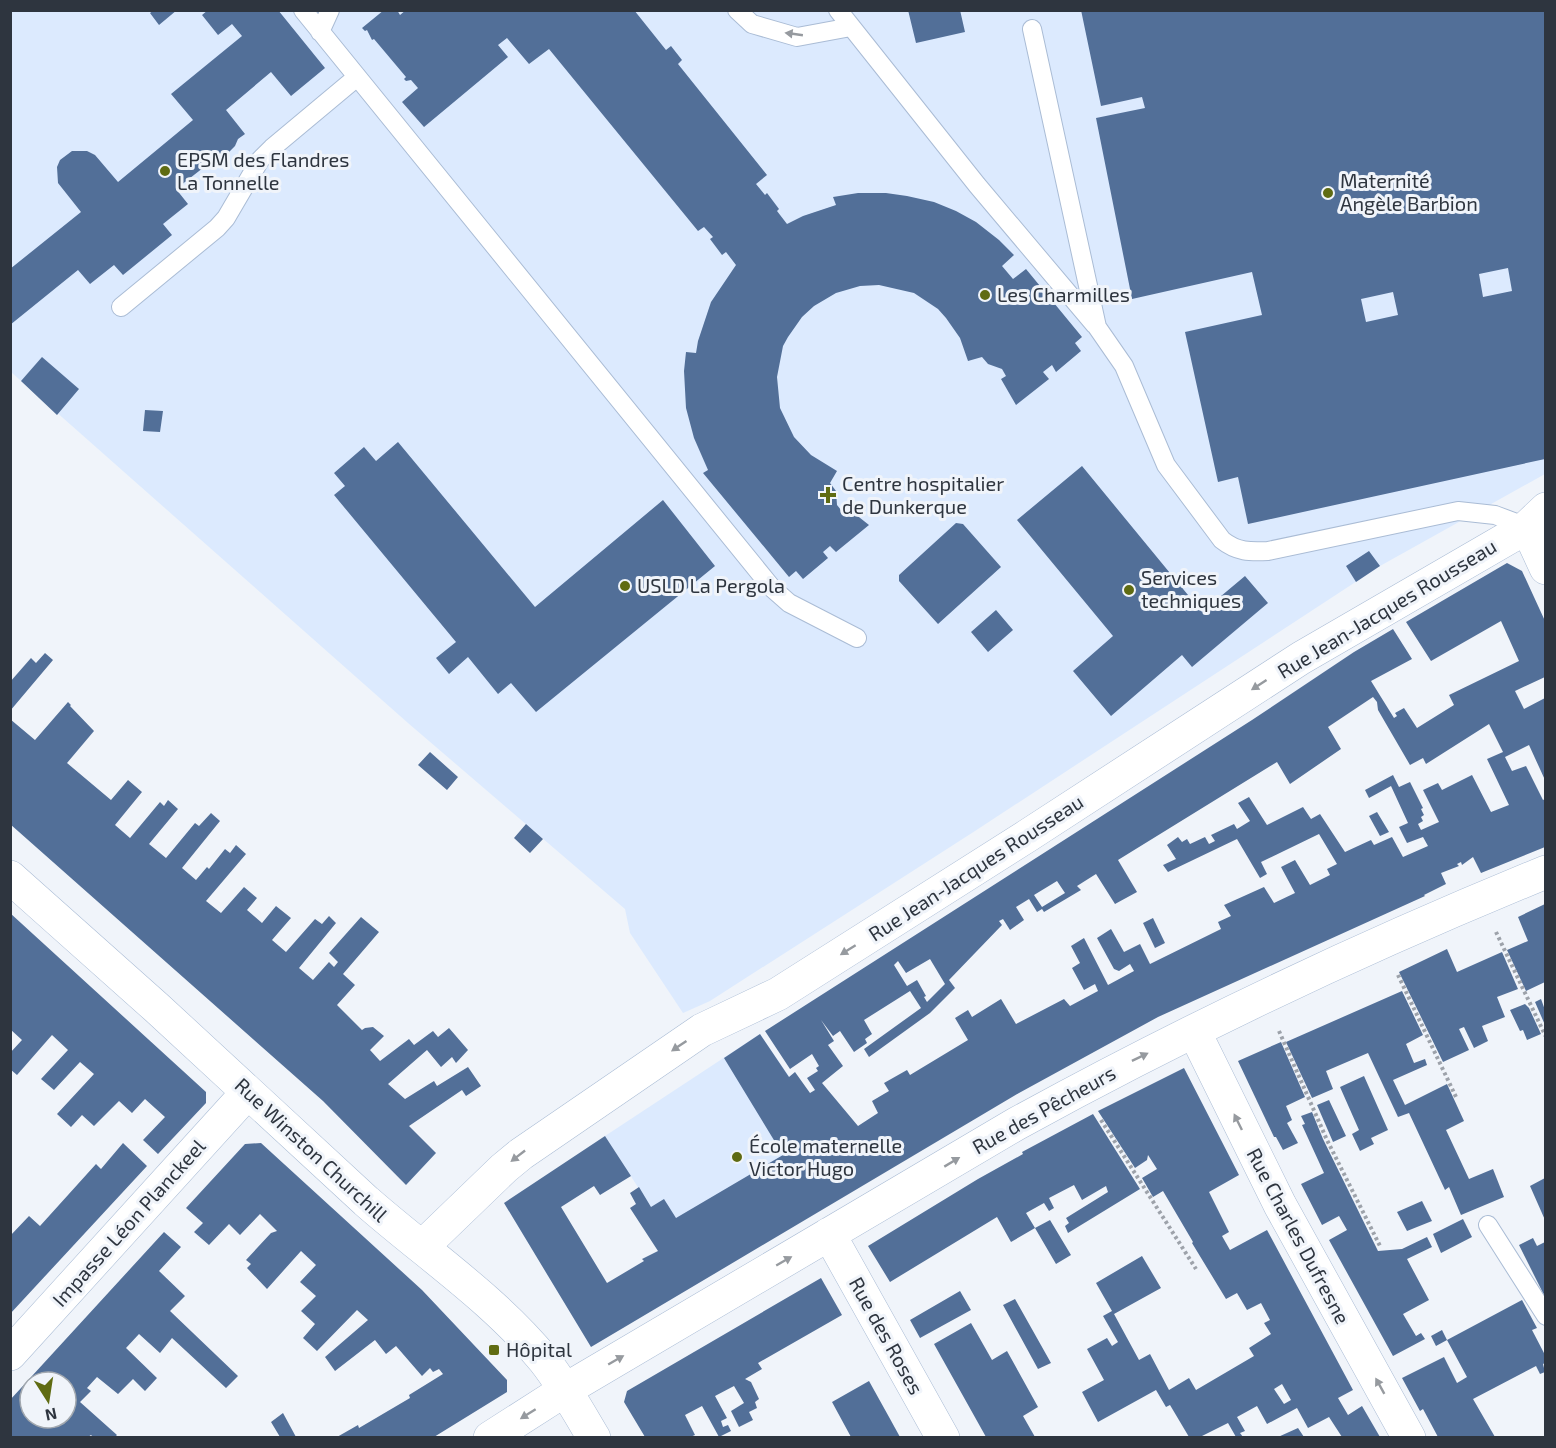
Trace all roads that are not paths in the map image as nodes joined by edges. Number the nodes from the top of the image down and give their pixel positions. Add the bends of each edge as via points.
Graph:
1 (303, 10) edge
2 (330, 10) edge
3 (737, 10) edge
4 (838, 10) edge
5 (851, 27) junction
6 (1032, 29) dead end
7 (320, 32) junction
8 (357, 77) junction
9 (122, 308) dead end
10 (1097, 327) junction
11 (1536, 518) edge
12 (1545, 568) edge
13 (857, 639) dead end
14 (1545, 873) edge
15 (10, 877) edge
16 (1194, 1031) junction
17 (249, 1092) junction
18 (1488, 1225) dead end
19 (829, 1234) junction
20 (422, 1247) junction
21 (1545, 1316) edge
22 (10, 1354) edge
23 (565, 1390) junction
24 (490, 1437) edge
25 (594, 1437) edge
26 (943, 1437) edge
27 (1408, 1437) edge

1 - 7 lane
2 - 7 lane
5 -> 3 lane via 797,37 752,24
4 - 5 lane
5 - 10 lane
6 - 10 lane
7 - 8 lane
8 - 9 lane via 260,160 226,218 210,236
8 - 13 lane via 772,588 789,603
10 - 11 lane via 1124,366 1166,465 1231,547 1268,551 1458,511
11 - 12 street
11 -> 20 street, Rue Jean-Jacques Rousseau via 1301,658 778,994 702,1030 538,1141 504,1168
14 - 16 street, Rue des Pêcheurs via 1383,942
15 - 17 street, Rue Winston Churchill
19 -> 16 street, Rue des Pêcheurs via 1016,1124
27 -> 16 street, Rue Charles Dufresne via 1280,1205
17 - 20 street, Rue Winston Churchill via 366,1201
17 - 22 street, Impasse Léon Planckeel
18 - 21 lane
23 -> 19 street, Rue des Pêcheurs
19 - 26 street, Rue des Roses
20 - 23 street, Rue Winston Churchill via 511,1326 543,1359
23 -> 24 street, Rue des Pêcheurs
23 - 25 street, Rue Winston Churchill

